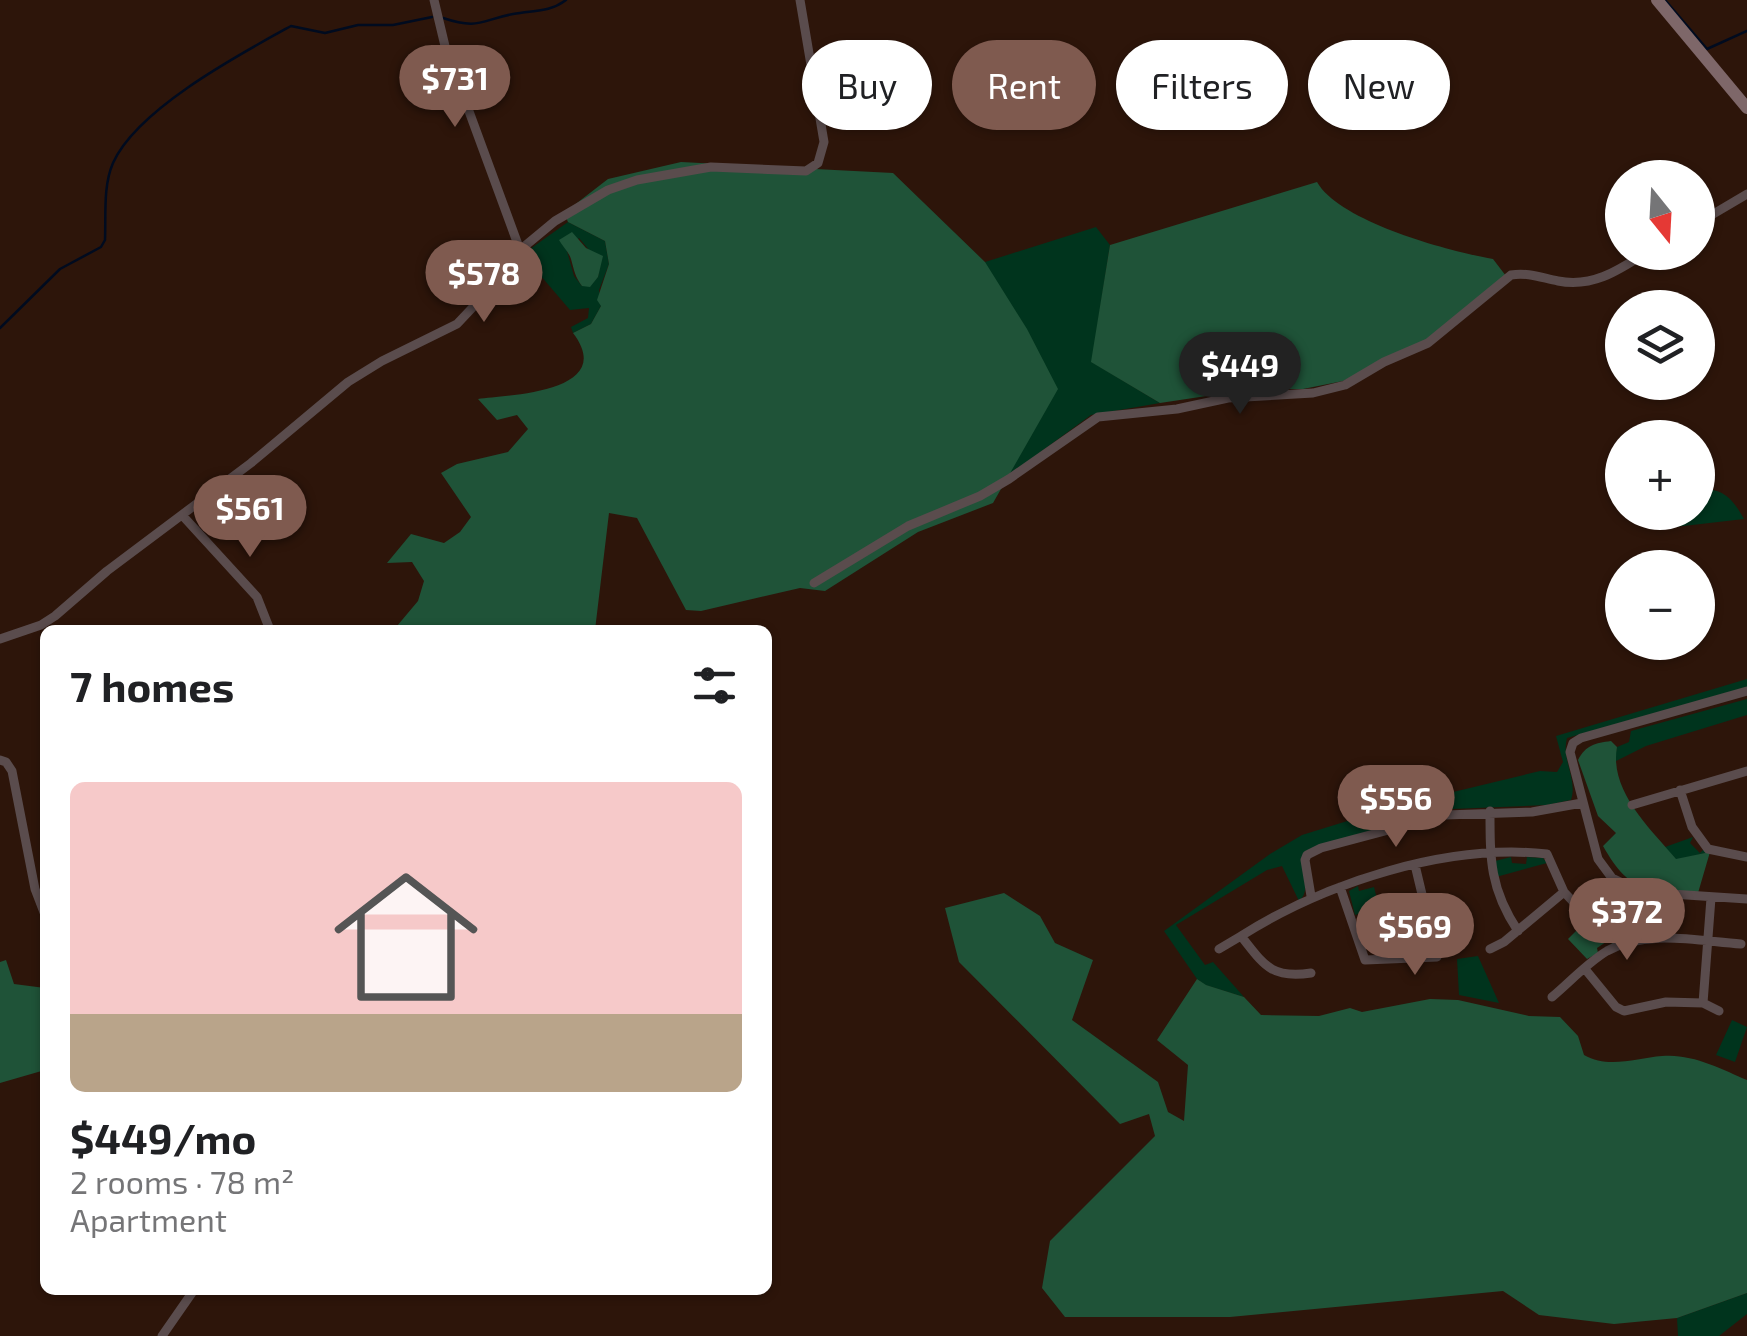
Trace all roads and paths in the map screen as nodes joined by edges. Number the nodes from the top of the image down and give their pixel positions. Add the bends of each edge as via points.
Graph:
1 (434, 0) edge
2 (800, 0) edge
3 (1657, 0) edge
4 (1747, 108) edge
5 (1747, 194) edge
6 (1715, 213) edge
7 (520, 250) junction
8 (1616, 270) edge
9 (182, 516) junction
10 (814, 583) dead end
11 (268, 625) edge
12 (0, 639) edge
13 (1747, 691) edge
14 (0, 760) edge
15 (1747, 771) edge
16 (1680, 790) junction
17 (1582, 802) junction
18 (1632, 806) dead end
19 (1490, 811) junction
20 (1490, 854) junction
21 (1747, 856) edge
22 (1415, 866) junction
23 (1340, 887) junction
24 (1564, 892) junction
25 (1312, 896) junction
26 (1711, 898) junction
27 (1747, 898) edge
28 (40, 902) edge
29 (1580, 909) dead end
30 (1518, 931) junction
31 (1241, 936) junction
32 (1708, 942) junction
33 (1741, 944) dead end
34 (1490, 949) dead end
35 (1218, 950) dead end
36 (1437, 956) junction
37 (1450, 956) dead end
38 (1585, 969) junction
39 (1311, 973) dead end
40 (1552, 997) dead end
41 (1703, 1004) junction
42 (1719, 1010) dead end
43 (191, 1295) edge
44 (162, 1336) edge

1 - 7 street
2 - 7 street via 824,142 818,163 806,171 711,167 630,182 556,221
3 - 4 main road
5 - 6 street
7 - 9 street via 457,324 348,382
8 - 10 street via 1580,284 1511,275 1428,343 1331,390 1098,417 980,496 908,526
9 - 11 street via 256,597
9 - 12 street via 48,622
13 - 17 street via 1573,743
14 - 28 street via 12,771
15 - 16 street
16 - 18 street
16 - 21 street via 1692,828 1708,848
17 - 19 street via 1542,811
17 - 26 street via 1598,860 1621,885
19 - 20 street
19 - 25 street via 1433,817 1312,852 1304,860
20 - 22 street
20 - 24 street via 1547,854
20 - 30 street via 1497,894
22 - 23 street
22 - 36 street
23 - 25 street
23 - 36 street via 1365,960
24 - 29 street
24 - 30 street
25 - 31 street
26 - 27 street
26 - 32 street
30 - 34 street
31 - 35 street
31 - 39 street via 1275,972
32 - 33 street
32 - 38 street via 1659,938 1624,944
32 - 41 street
36 - 37 street
38 - 40 street
38 - 41 street via 1624,1011 1666,1002
41 - 42 street
43 - 44 street

